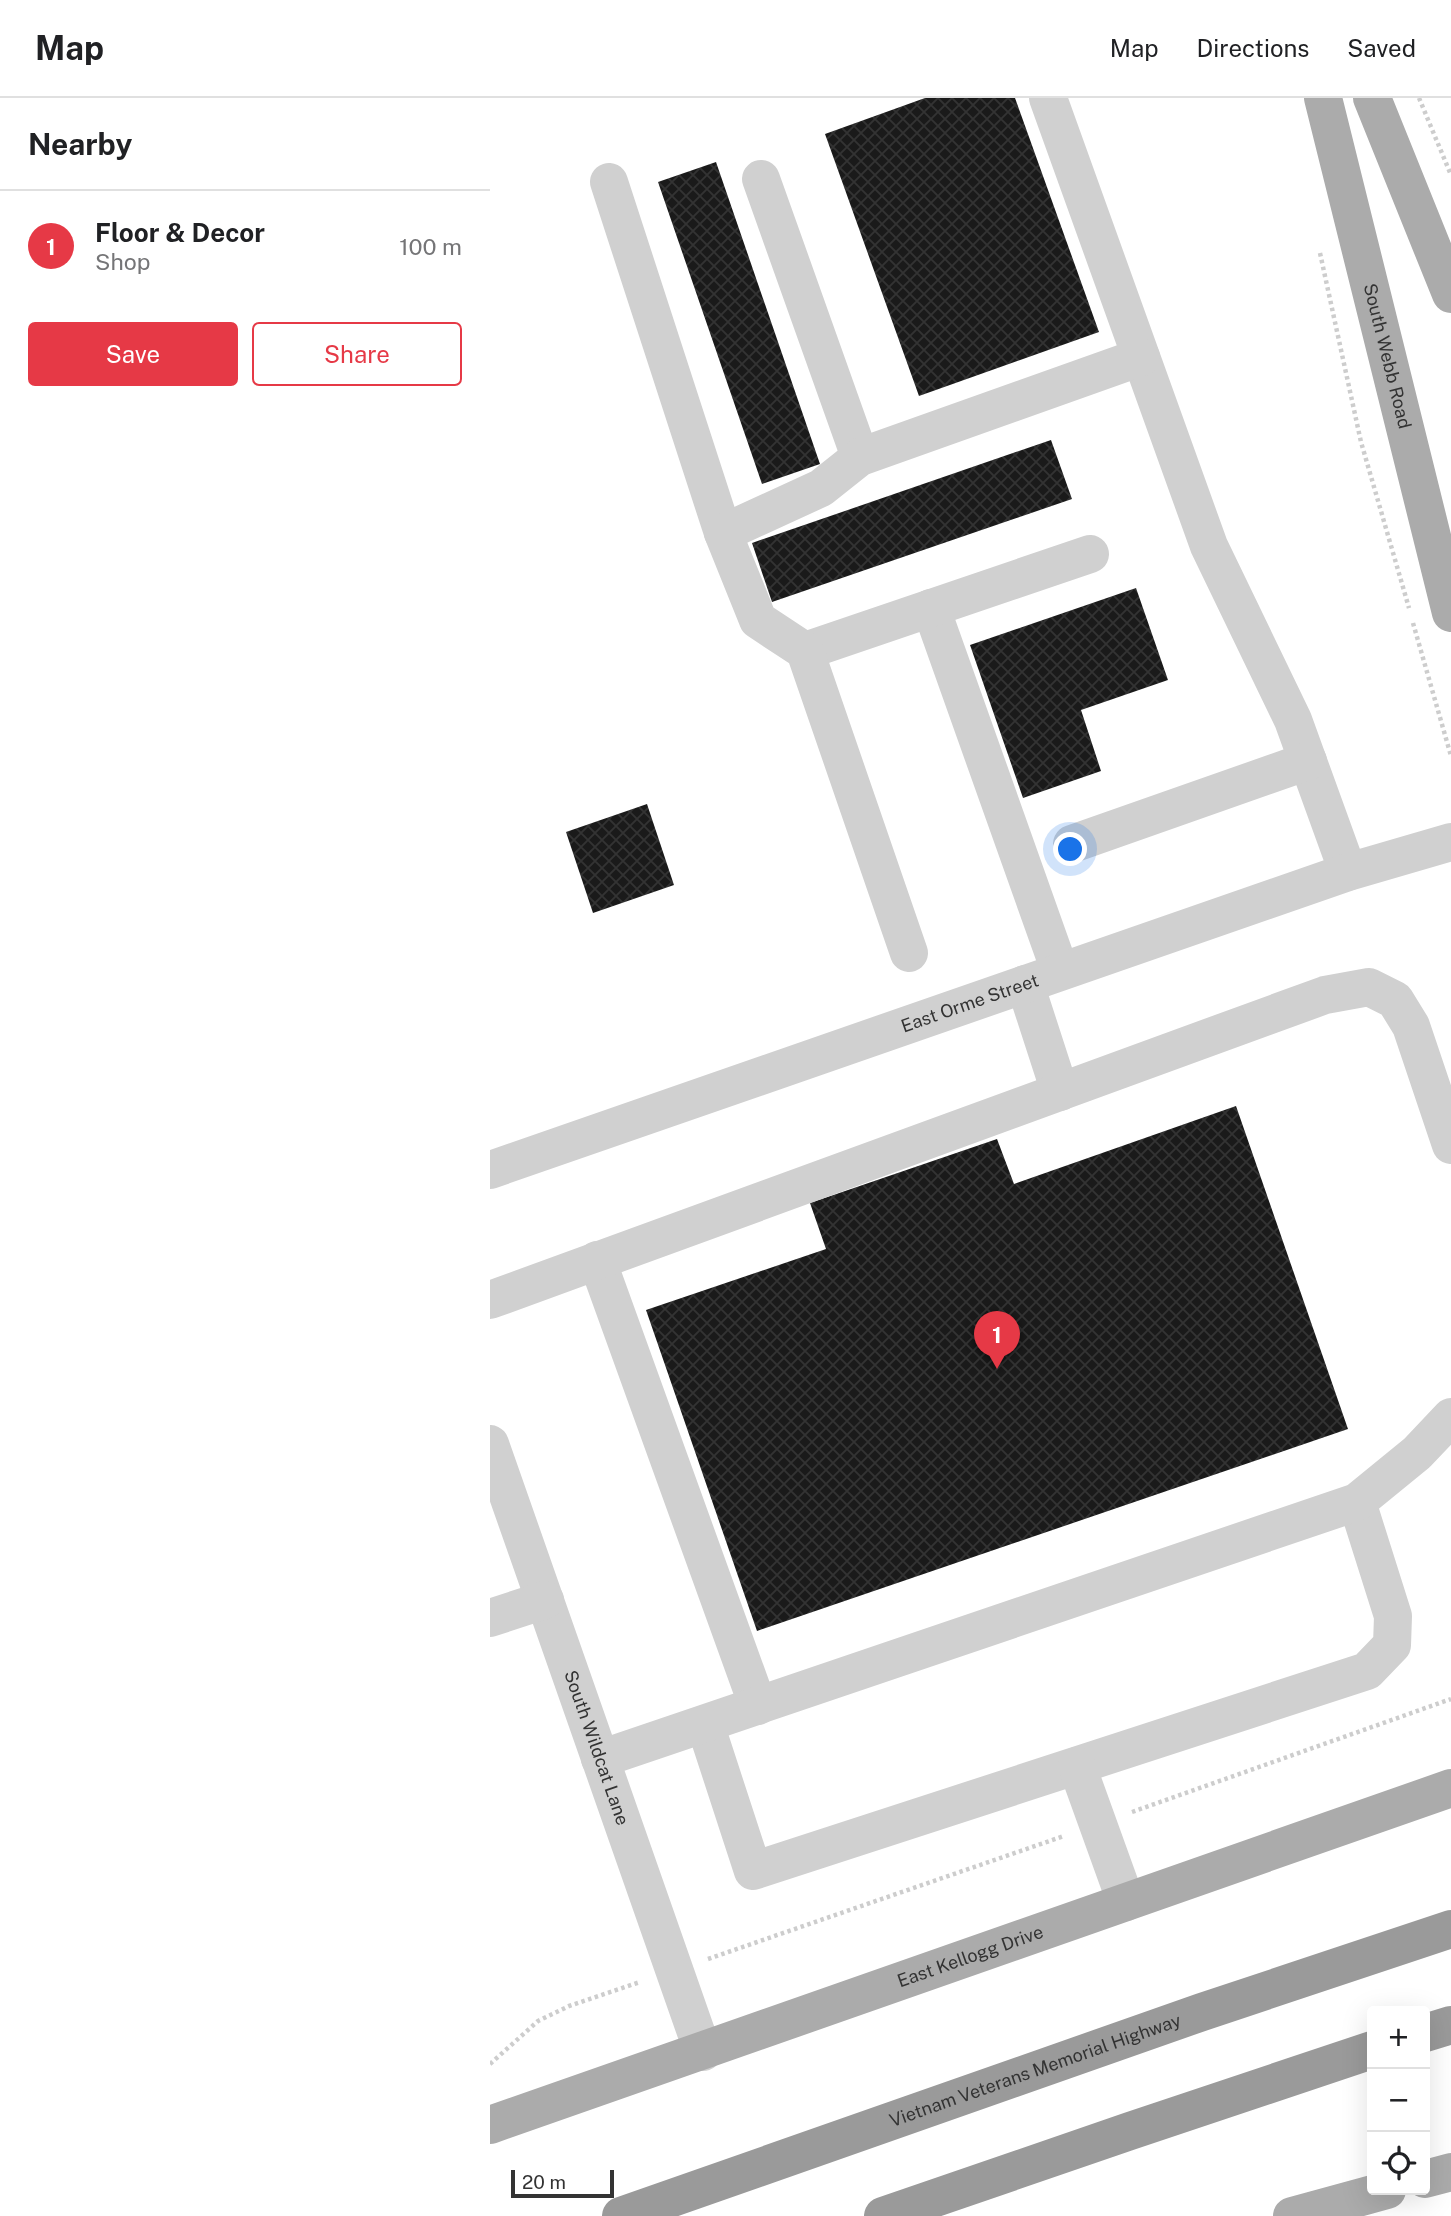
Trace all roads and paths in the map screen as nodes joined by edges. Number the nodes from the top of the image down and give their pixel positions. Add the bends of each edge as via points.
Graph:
1 (1048, 98) edge
2 (1323, 98) edge
3 (1372, 98) edge
4 (1419, 98) edge
5 (1451, 175) edge
6 (761, 180) dead end
7 (609, 182) dead end
8 (1318, 243) dead end
9 (1451, 294) edge
10 (1141, 357) junction
11 (860, 457) junction
12 (723, 533) junction
13 (1090, 554) dead end
14 (931, 608) junction
15 (1451, 613) edge
16 (805, 651) junction
17 (1451, 756) edge
18 (1308, 761) junction
19 (1451, 842) edge
20 (1072, 844) dead end
21 (1348, 872) junction
22 (909, 953) dead end
23 (1060, 971) junction
24 (1025, 984) junction
25 (1060, 1092) junction
26 (1451, 1145) edge
27 (490, 1170) edge
28 (597, 1259) junction
29 (490, 1300) edge
30 (1451, 1417) edge
31 (490, 1444) edge
32 (1357, 1502) junction
33 (545, 1600) junction
34 (490, 1618) edge
35 (1451, 1699) edge
36 (758, 1706) junction
37 (705, 1724) junction
38 (600, 1759) junction
39 (1077, 1766) junction
40 (1451, 1788) edge
41 (1098, 1824) junction
42 (1126, 1902) junction
43 (1451, 1929) edge
44 (705, 1960) dead end
45 (645, 1981) dead end
46 (1451, 2025) edge
47 (1430, 2031) edge
48 (703, 2052) junction
49 (1367, 2052) edge
50 (490, 2064) edge
51 (490, 2125) edge
52 (1451, 2172) edge
53 (1430, 2178) edge
54 (1369, 2195) edge
55 (621, 2216) edge
56 (883, 2216) edge
57 (1292, 2216) edge

1 - 10 street
2 - 15 main road, South Webb Road
3 - 9 main road
4 - 5 path
6 - 11 street
7 - 12 street
8 - 17 path via 1362,442
10 - 11 street
10 - 18 street via 1209,546 1293,720
11 - 12 street via 821,488
12 - 16 street via 758,620
13 - 14 street
14 - 16 street
14 - 23 street
16 - 22 street
18 - 20 street
18 - 21 street
19 - 21 street, East Orme Street
21 - 23 street, East Orme Street
23 - 24 street, East Orme Street
24 - 25 street
24 - 27 street, East Orme Street
25 - 26 street via 1325,995 1368,987 1395,999 1411,1026
25 - 28 street
28 - 29 street
28 - 36 street
30 - 32 street via 1417,1453
31 - 33 street, South Wildcat Lane
32 - 36 street
32 - 39 street via 1393,1616 1392,1645 1367,1671
33 - 34 street
33 - 38 street, South Wildcat Lane
35 - 41 path
36 - 37 street
37 - 38 street
37 - 39 street via 753,1871
38 - 48 street, South Wildcat Lane
39 - 41 street
40 - 42 main road, East Kellogg Drive
41 - 42 street
41 - 44 path
42 - 48 main road, East Kellogg Drive
43 - 55 highway, Vietnam Veterans Memorial Highway
45 - 50 path via 538,2021
46 - 47 highway
48 - 51 main road, East Kellogg Drive
49 - 56 highway
52 - 53 main road
54 - 57 main road

